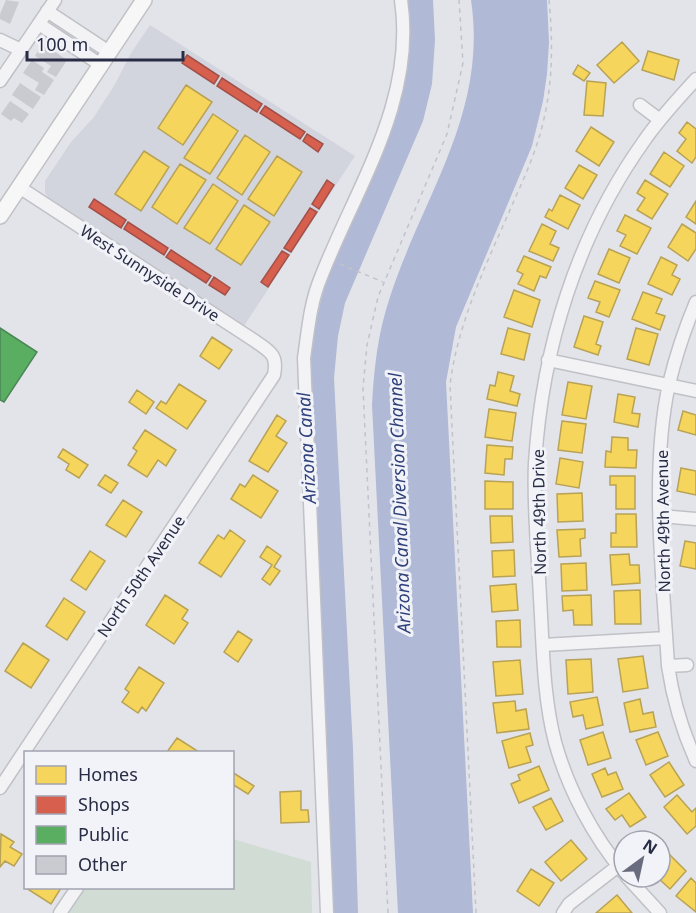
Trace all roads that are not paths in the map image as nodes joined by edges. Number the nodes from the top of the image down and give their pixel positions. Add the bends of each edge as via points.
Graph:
1 (55, 0) edge
2 (144, 0) edge
3 (401, 0) edge
4 (47, 11) junction
5 (39, 24) junction
6 (0, 40) edge
7 (21, 50) junction
8 (105, 58) junction
9 (696, 79) edge
10 (0, 81) edge
11 (640, 105) dead end
12 (660, 120) junction
13 (19, 187) junction
14 (0, 216) edge
15 (696, 302) edge
16 (548, 360) junction
17 (276, 362) joint
18 (669, 385) junction
19 (696, 391) edge
20 (660, 516) junction
21 (696, 519) edge
22 (666, 638) junction
23 (543, 645) junction
24 (687, 665) dead end
25 (668, 666) junction
26 (25, 751) edge
27 (24, 752) edge
28 (696, 761) edge
29 (0, 788) edge
30 (612, 856) edge
31 (612, 876) edge
32 (76, 889) edge
33 (638, 889) edge
34 (60, 913) edge
35 (327, 913) edge
36 (563, 913) edge
37 (660, 913) edge

1 - 4 street
2 - 8 main road
3 - 35 street via 404,50 395,100 379,146 321,276 304,358
4 - 5 street
4 - 8 street
5 - 7 street
5 - 8 street
6 - 7 street
7 - 10 street
8 - 13 main road
9 - 12 street, North 49th Drive
11 - 12 street
12 - 16 street, North 49th Drive via 625,170 587,241 560,311
13 - 14 main road
13 - 17 street, West Sunnyside Drive via 240,332 272,354
15 - 18 street, North 49th Avenue via 682,334
16 - 18 street
16 - 23 street, North 49th Drive via 535,464
17 - 26 street, North 50th Avenue via 274,375
18 - 19 street
18 - 20 street, North 49th Avenue via 661,439
20 - 21 street
20 - 22 street, North 49th Avenue
22 - 23 street
22 - 25 street, North 49th Avenue
23 - 30 street, North 49th Drive via 555,742 585,814
24 - 25 street
25 - 28 street, North 49th Avenue via 679,722
27 - 29 street, North 50th Avenue
31 - 36 street via 569,904
32 - 34 street
33 - 37 street

